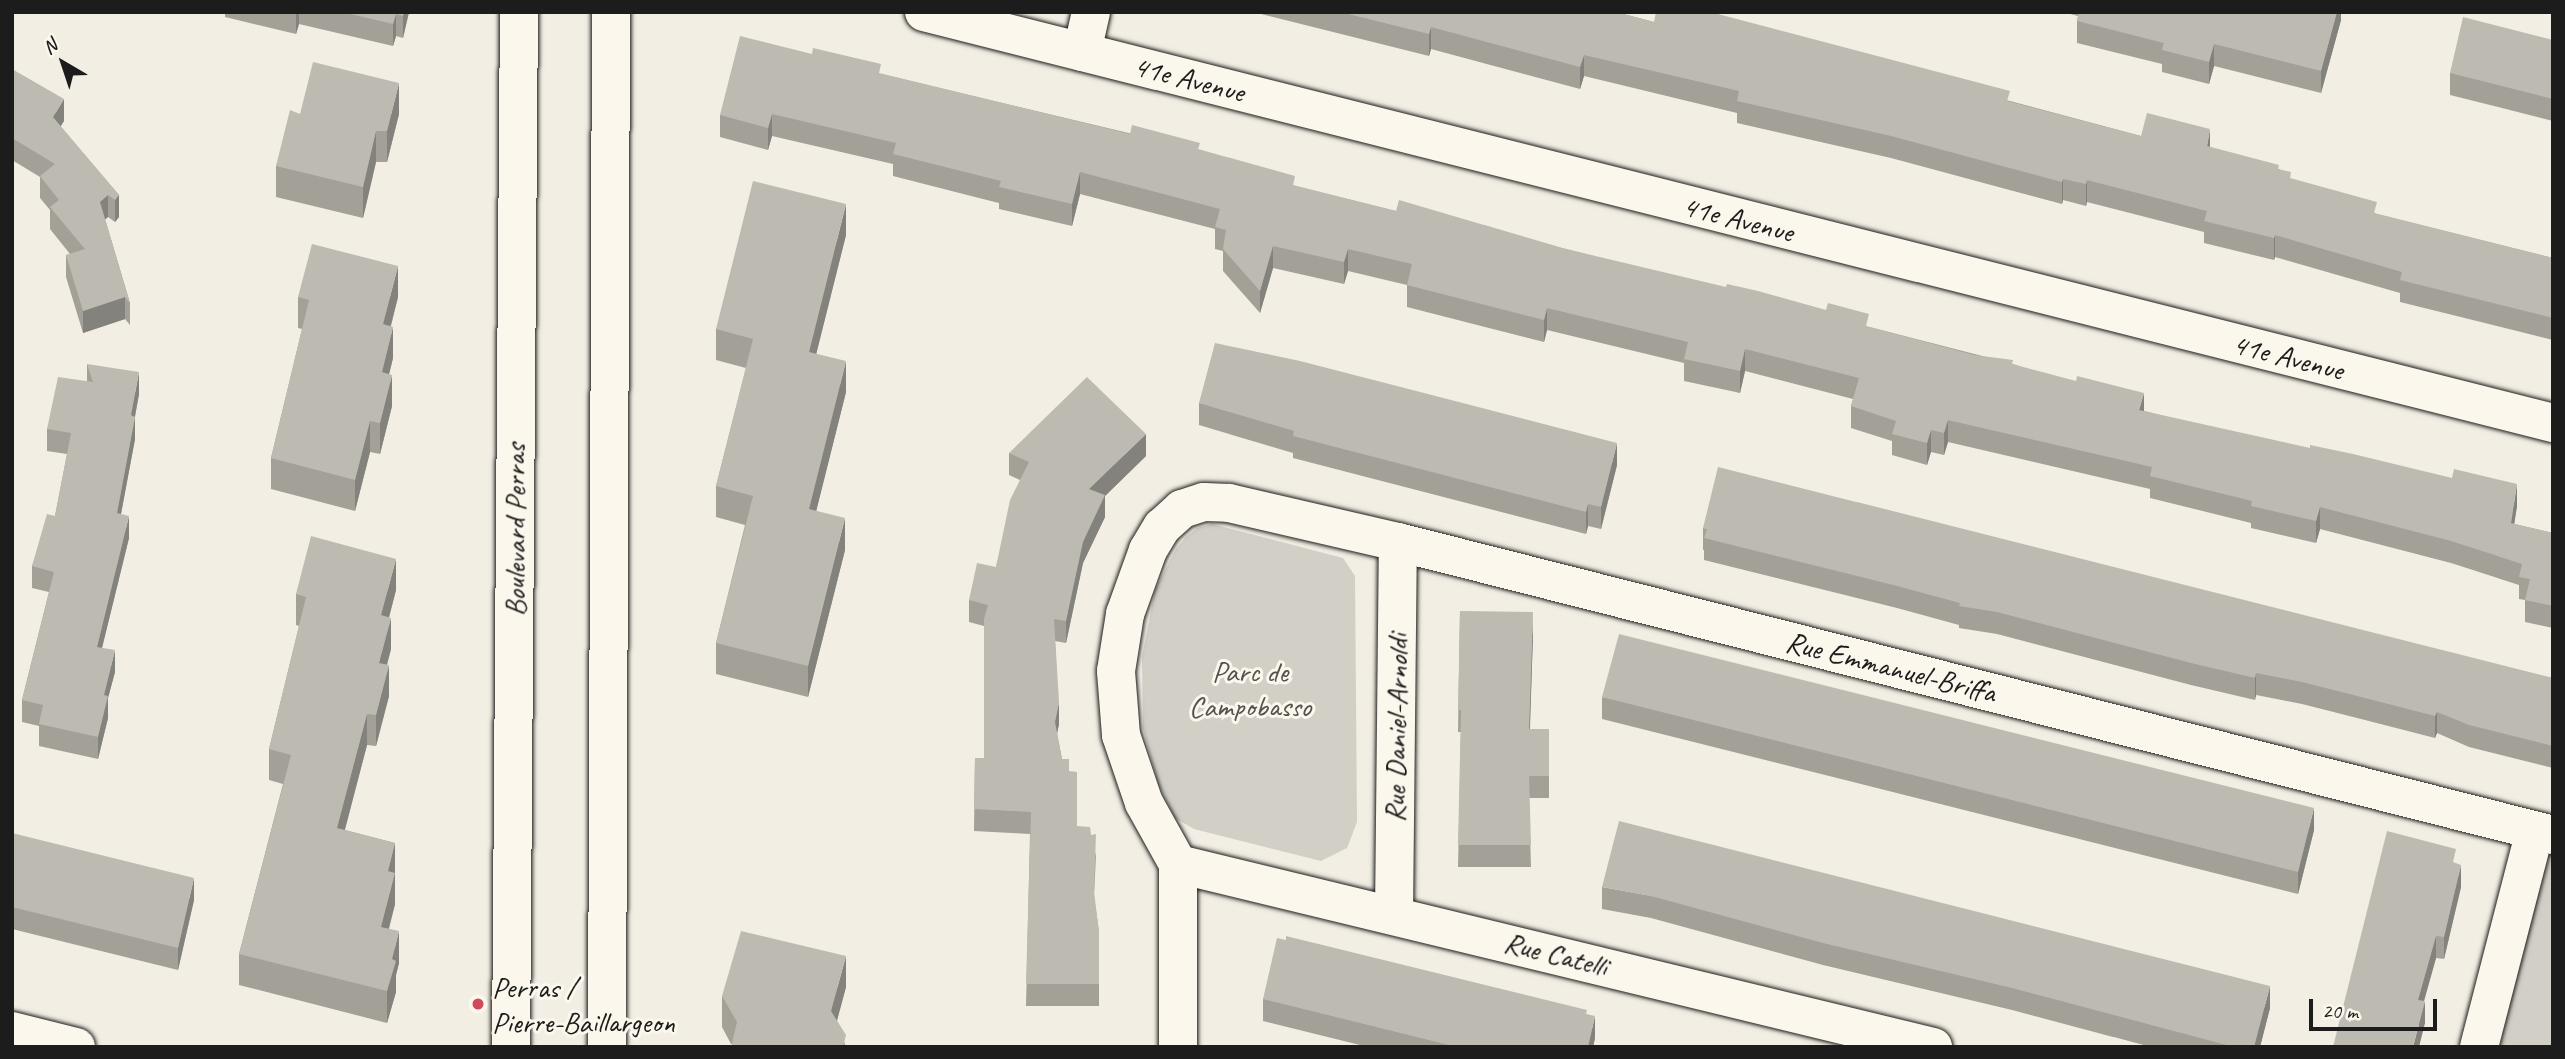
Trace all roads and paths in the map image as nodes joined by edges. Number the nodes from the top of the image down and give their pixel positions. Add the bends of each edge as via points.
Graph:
1 (519, 12) edge
2 (611, 12) edge
3 (924, 12) edge
4 (1091, 12) edge
5 (1082, 52) junction
6 (2553, 423) edge
7 (1398, 542) junction
8 (2544, 833) edge
9 (1178, 864) junction
10 (1394, 914) junction
11 (12, 1031) edge
12 (76, 1047) edge
13 (511, 1047) edge
14 (607, 1047) edge
15 (1178, 1047) edge
16 (1933, 1047) edge
17 (2479, 1047) edge

1 - 13 street, Boulevard Perras
2 - 14 street
3 - 5 street, 41e Avenue
4 - 5 street
5 - 6 street, 41e Avenue
7 - 8 street, Rue Emmanuel-Briffa
7 - 9 street, Rue Emmanuel-Briffa via 1229,503 1204,502 1182,509 1162,527 1148,550 1125,614 1116,671 1121,734 1144,803
7 - 10 street, Rue Daniel-Arnoldi
8 - 17 street
9 - 10 street, Rue Catelli
9 - 15 street
10 - 16 street, Rue Catelli
11 - 12 street

